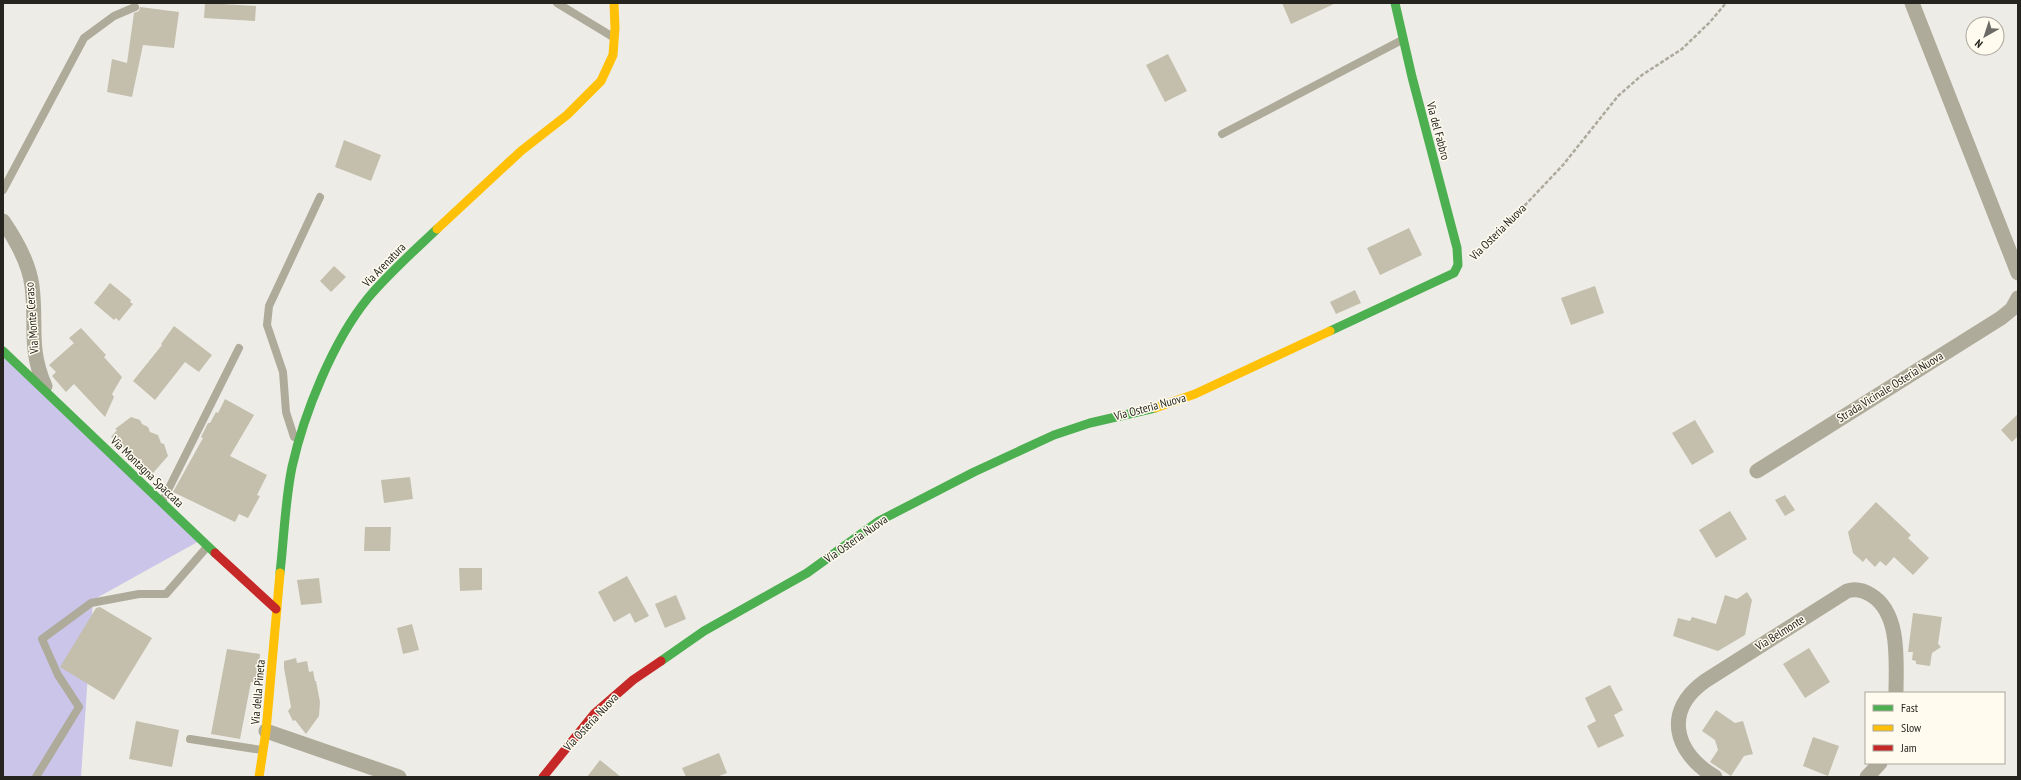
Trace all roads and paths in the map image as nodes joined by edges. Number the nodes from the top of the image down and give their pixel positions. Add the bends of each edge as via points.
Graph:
1 (558, 3) edge
2 (614, 3) edge
3 (1395, 3) edge
4 (1726, 3) edge
5 (1912, 3) edge
6 (135, 6) dead end
7 (615, 38) junction
8 (1402, 39) junction
9 (1222, 134) dead end
10 (3, 190) edge
11 (320, 197) dead end
12 (3, 221) edge
13 (1458, 265) junction
14 (2018, 273) edge
15 (2018, 298) edge
16 (239, 348) dead end
17 (3, 351) edge
18 (49, 394) junction
19 (297, 445) junction
20 (1757, 471) dead end
21 (162, 502) junction
22 (208, 546) junction
23 (276, 609) junction
24 (1896, 692) edge
25 (266, 731) junction
26 (190, 739) dead end
27 (263, 750) junction
28 (1879, 764) edge
29 (36, 777) edge
30 (259, 777) edge
31 (399, 777) edge
32 (543, 777) edge
33 (1715, 777) edge
34 (1867, 777) edge

1 - 7 lane
2 - 7 street, Via Arenatura
3 - 8 street, Via del Fabbro
4 - 13 path, Via Osteria Nuova via 1682,49 1625,89 1567,160 1479,254 1469,262
5 - 14 street
6 - 10 lane via 114,16 84,38
7 - 19 street, Via Arenatura via 608,69 591,92 567,115 515,156 399,265 364,303 335,347
8 - 9 lane
8 - 13 street, Via del Fabbro via 1457,248
11 - 19 lane via 269,306 267,318 270,338 283,372 286,412
12 - 18 street, Via Monte Ceraso via 15,239 32,286 32,337 37,368
13 - 32 street, Via Osteria Nuova via 1454,273 1447,278 1205,390 1164,406 1090,423 1054,435 892,514 856,536 807,574 704,631 636,677 594,714
15 - 20 street, Strada Vicinale Osteria Nuova via 2012,309 2000,318
16 - 21 lane
17 - 18 street, Via Montagna Spaccata
18 - 21 street, Via Montagna Spaccata
19 - 23 street, Via Arenatura
21 - 22 street, Via Montagna Spaccata
22 - 23 street, Via Montagna Spaccata
22 - 29 lane via 166,594 139,594 91,603 42,639 58,675 79,707
23 - 25 street, Via della Pineta
24 - 33 street, Via Belmonte via 1894,632 1888,613 1869,594 1854,589 1847,591 1705,681 1687,698 1678,719 1680,738 1690,757
25 - 27 street, Via della Pineta
25 - 31 street
26 - 27 lane
27 - 30 street, Via della Pineta
28 - 34 street

